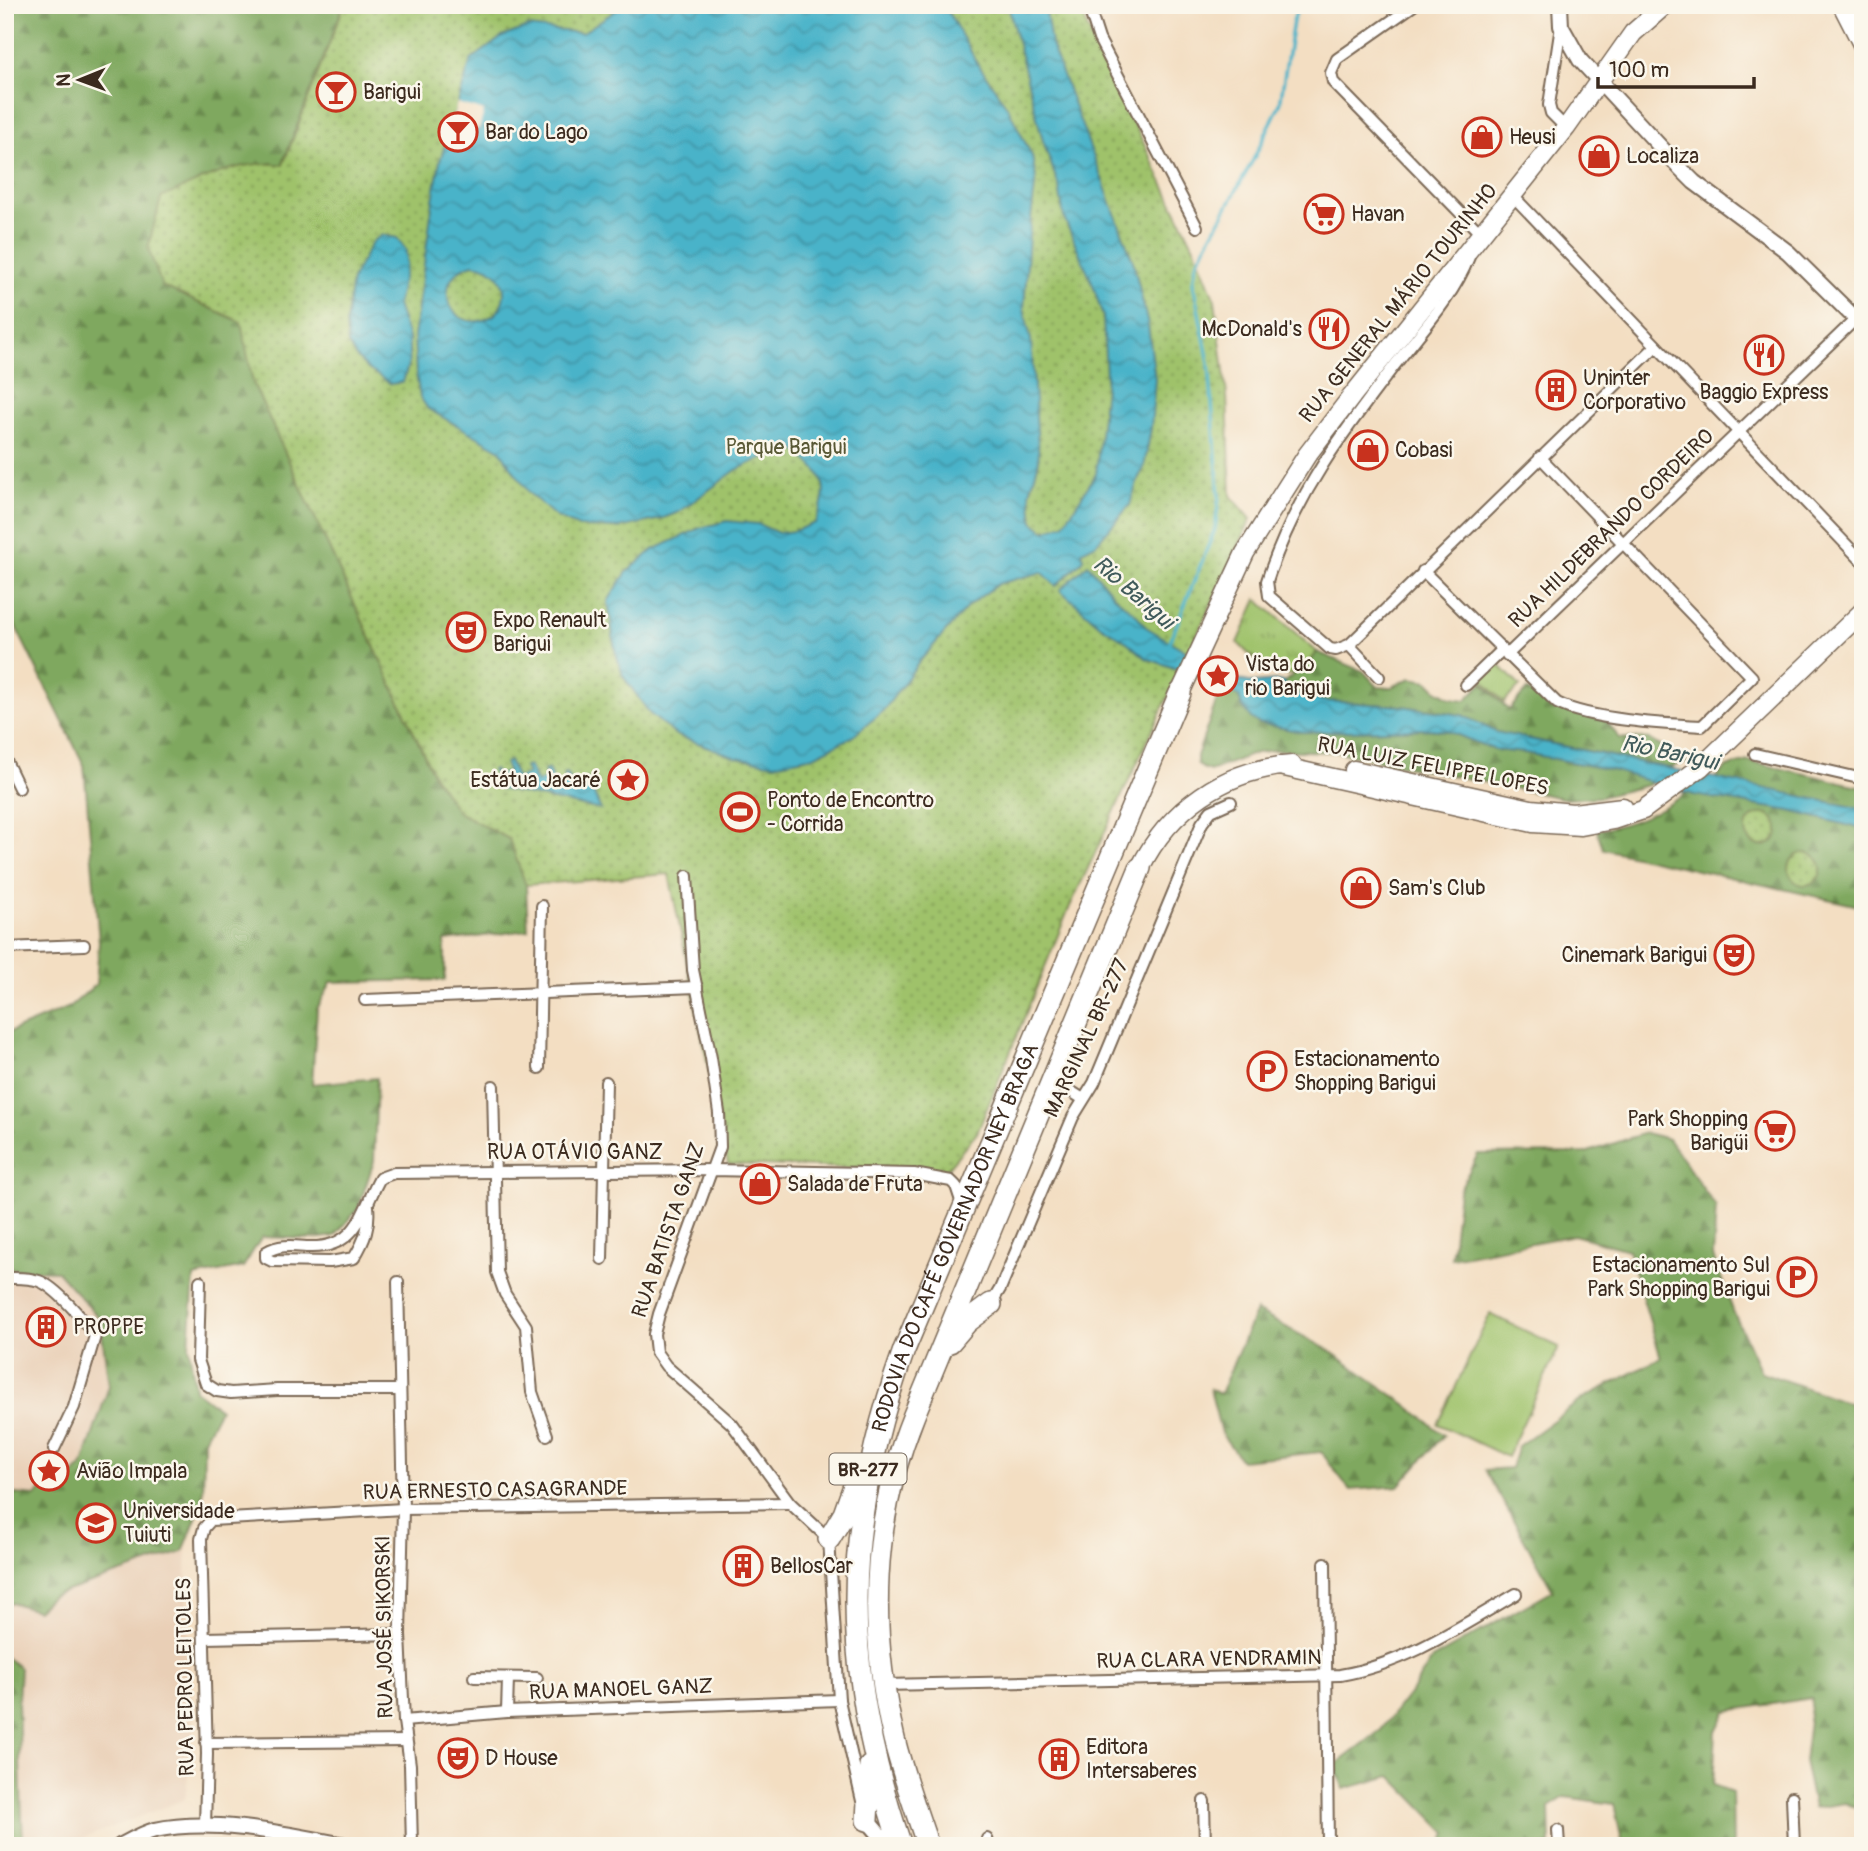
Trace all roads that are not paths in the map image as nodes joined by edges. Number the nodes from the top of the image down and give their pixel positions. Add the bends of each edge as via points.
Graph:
1 (1088, 5) edge
2 (1414, 5) edge
3 (1560, 5) edge
4 (1653, 5) edge
5 (1664, 5) edge
6 (1842, 5) edge
7 (1560, 26) junction
8 (1633, 33) junction
9 (1863, 46) edge
10 (1599, 82) junction
11 (1566, 128) junction
12 (1513, 196) junction
13 (1197, 228) dead end
14 (1478, 240) junction
15 (1860, 319) edge
16 (1656, 346) junction
17 (1738, 432) junction
18 (1541, 457) junction
19 (1623, 543) junction
20 (1863, 562) edge
21 (1423, 571) junction
22 (1863, 611) edge
23 (1349, 645) junction
24 (1504, 652) junction
25 (1379, 677) dead end
26 (1466, 685) dead end
27 (1180, 693) joint
28 (1755, 754) dead end
29 (5, 759) edge
30 (1863, 779) edge
31 (19, 788) dead end
32 (1231, 802) dead end
33 (1140, 868) joint
34 (687, 876) dead end
35 (542, 906) dead end
36 (84, 945) dead end
37 (5, 948) edge
38 (696, 986) junction
39 (540, 994) junction
40 (365, 1000) dead end
41 (539, 1068) dead end
42 (1053, 1080) junction
43 (606, 1082) dead end
44 (494, 1086) dead end
45 (1083, 1099) junction
46 (713, 1170) junction
47 (496, 1171) junction
48 (605, 1171) junction
49 (368, 1206) junction
50 (963, 1207) junction
51 (602, 1259) dead end
52 (5, 1278) edge
53 (200, 1281) dead end
54 (398, 1282) dead end
55 (991, 1304) joint
56 (904, 1350) junction
57 (939, 1354) junction
58 (399, 1390) junction
59 (547, 1435) dead end
60 (54, 1449) dead end
61 (790, 1503) junction
62 (403, 1509) junction
63 (204, 1528) joint
64 (830, 1539) junction
65 (1325, 1563) dead end
66 (1516, 1594) dead end
67 (400, 1634) junction
68 (205, 1638) junction
69 (1325, 1676) junction
70 (474, 1677) dead end
71 (508, 1678) junction
72 (537, 1678) dead end
73 (884, 1685) junction
74 (839, 1700) junction
75 (507, 1712) junction
76 (404, 1721) junction
77 (406, 1741) junction
78 (206, 1743) junction
79 (871, 1746) junction
80 (1792, 1797) dead end
81 (1204, 1801) dead end
82 (205, 1826) junction
83 (1558, 1830) dead end
84 (877, 1837) edge
85 (1749, 1845) edge
86 (1794, 1845) edge
87 (120, 1846) edge
88 (350, 1846) edge
89 (412, 1846) edge
90 (901, 1846) edge
91 (928, 1846) edge
92 (1205, 1846) edge
93 (1328, 1846) edge
94 (1559, 1846) edge

1 - 13 street via 1099,39
2 - 14 street via 1336,59 1331,73 1337,89
3 - 7 street
4 - 8 main road
5 - 8 main road, RUA GENERAL MÁRIO TOURINHO
6 - 9 main road
7 - 10 street via 1573,51
7 - 11 street via 1549,105
8 - 10 main road, RUA GENERAL MÁRIO TOURINHO
10 - 11 main road, RUA GENERAL MÁRIO TOURINHO
10 - 15 street via 1688,176 1800,263
11 - 12 main road, RUA GENERAL MÁRIO TOURINHO
12 - 14 main road, RUA GENERAL MÁRIO TOURINHO
12 - 16 street
14 - 23 street via 1457,285 1319,467 1270,572 1269,596 1324,646 1336,650
14 - 27 main road, RUA GENERAL MÁRIO TOURINHO via 1294,474 1245,553
15 - 17 street, RUA HILDEBRANDO CORDEIRO
16 - 17 street
16 - 18 street
17 - 19 street, RUA HILDEBRANDO CORDEIRO
17 - 20 street
18 - 19 street
18 - 21 street
19 - 24 street, RUA HILDEBRANDO CORDEIRO
19 - 24 street via 1752,677 1702,726 1568,709
21 - 23 street
21 - 24 street
22 - 33 main road, RUA LUIZ FELIPPE LOPES via 1672,790 1610,810 1573,813 1531,809 1348,769 1280,766 1236,777 1195,800 1164,828
23 - 25 street
24 - 26 street, RUA HILDEBRANDO CORDEIRO
27 - 50 highway, RODOVIA DO CAFÉ GOVERNADOR NEY BRAGA / BR-277
28 - 30 street
29 - 31 street
32 - 45 street, MARGINAL BR-277 via 1206,817 1094,1083
33 - 42 highway, RODOVIA DO CAFÉ GOVERNADOR NEY BRAGA / BR-277
34 - 38 street, RUA BATISTA GANZ
35 - 39 street
36 - 37 street
38 - 39 street
38 - 46 street, RUA BATISTA GANZ via 719,1113 720,1147
39 - 40 street
39 - 41 street
42 - 45 street
42 - 57 highway, RODOVIA DO CAFÉ GOVERNADOR NEY BRAGA / BR-277
43 - 48 street
44 - 47 street
45 - 55 street, MARGINAL BR-277
46 - 48 street, RUA OTÁVIO GANZ
46 - 50 street, RUA OTÁVIO GANZ via 914,1174 951,1181
46 - 61 street, RUA BATISTA GANZ via 659,1314 653,1334 656,1352 732,1424
47 - 48 street, RUA OTÁVIO GANZ
47 - 49 street, RUA OTÁVIO GANZ via 394,1173 380,1178
47 - 59 street via 498,1280 526,1326 532,1392
48 - 51 street
49 - 49 street via 353,1233 338,1242 317,1248 277,1246 266,1252 266,1258 330,1262 354,1258 365,1241
50 - 56 highway, RODOVIA DO CAFÉ GOVERNADOR NEY BRAGA / BR-277
52 - 60 street via 43,1282 95,1336 74,1407
53 - 58 street via 198,1360 206,1384 217,1391
54 - 58 street, RUA JOSÉ SIKORSKI
55 - 57 highway
56 - 64 highway via 872,1426 849,1503
56 - 79 highway, RODOVIA DO CAFÉ GOVERNADOR NEY BRAGA / BR-277 via 870,1459 857,1550 859,1677
57 - 73 highway, RODOVIA DO CAFÉ GOVERNADOR NEY BRAGA / BR-277 via 904,1440 883,1522 878,1620
58 - 62 street, RUA JOSÉ SIKORSKI
61 - 62 street, RUA ERNESTO CASAGRANDE
61 - 64 street, RUA BATISTA GANZ
62 - 63 street, RUA ERNESTO CASAGRANDE via 220,1518
62 - 67 street, RUA JOSÉ SIKORSKI
63 - 68 street, RUA PEDRO LEITOLES
64 - 74 street
65 - 69 street
66 - 69 street, RUA CLARA VENDRAMIN via 1396,1660
67 - 68 street
67 - 76 street, RUA JOSÉ SIKORSKI
68 - 78 street, RUA PEDRO LEITOLES
69 - 73 street, RUA CLARA VENDRAMIN
69 - 93 street
70 - 71 street
71 - 72 street
71 - 75 street
73 - 91 highway, RODOVIA DO CAFÉ GOVERNADOR NEY BRAGA / BR-277 via 898,1752
74 - 75 street, RUA MANOEL GANZ
74 - 84 street
75 - 76 street, RUA MANOEL GANZ
76 - 77 street, RUA JOSÉ SIKORSKI
77 - 78 street
77 - 89 street, RUA JOSÉ SIKORSKI
78 - 82 street, RUA PEDRO LEITOLES
79 - 84 highway
79 - 90 highway, RODOVIA DO CAFÉ GOVERNADOR NEY BRAGA / BR-277
80 - 86 street
81 - 92 street
82 - 87 street via 152,1830
82 - 88 street
83 - 94 street
85 - 86 street

